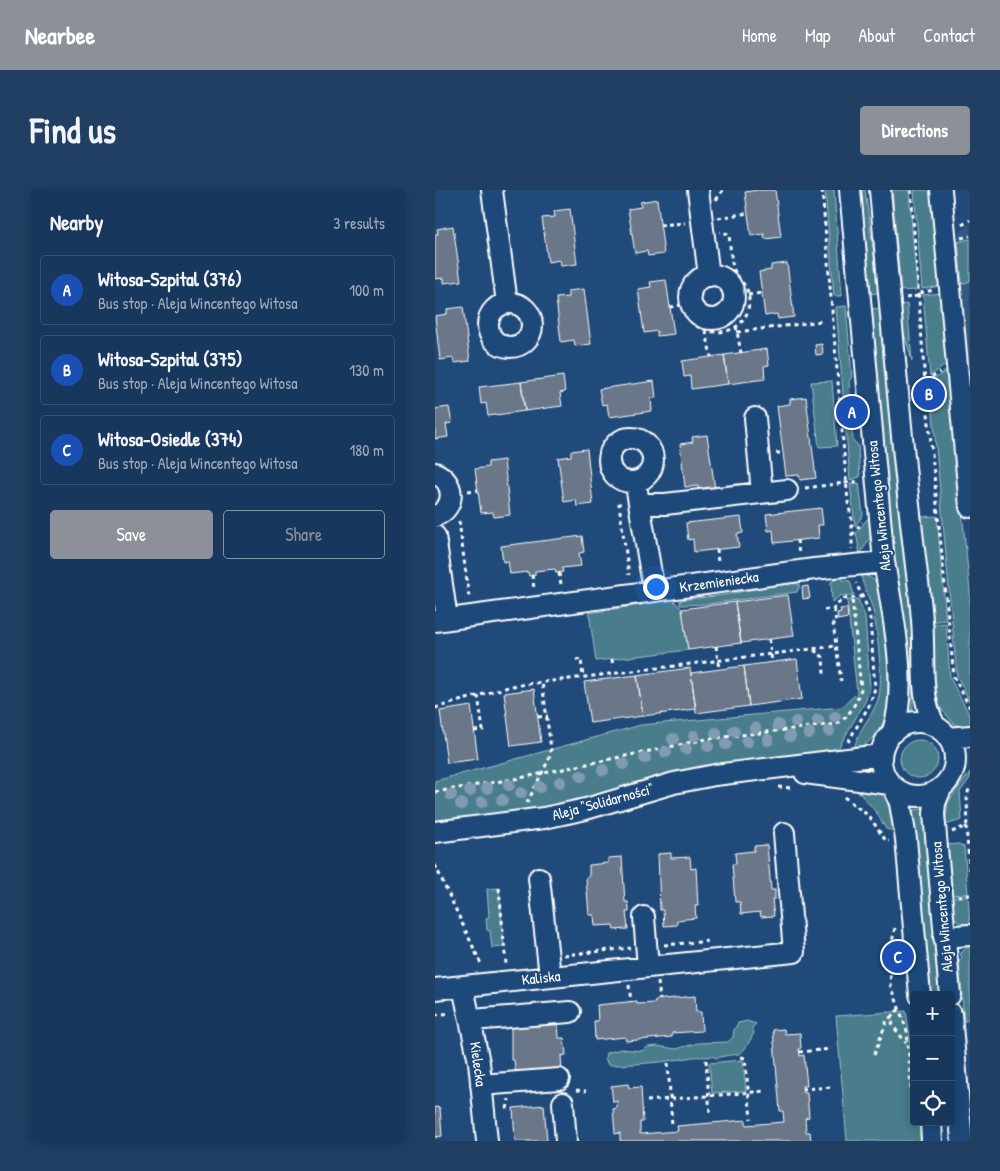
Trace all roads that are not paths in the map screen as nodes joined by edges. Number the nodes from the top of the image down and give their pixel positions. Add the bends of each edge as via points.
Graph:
1 (492, 190) edge
2 (698, 190) edge
3 (849, 190) edge
4 (880, 190) edge
5 (941, 190) edge
6 (709, 276) dead end
7 (507, 303) dead end
8 (962, 335) edge
9 (755, 418) dead end
10 (435, 473) edge
11 (634, 482) dead end
12 (787, 490) road end
13 (762, 493) junction
14 (641, 504) junction
15 (970, 507) edge
16 (435, 516) edge
17 (435, 536) edge
18 (884, 562) junction
19 (654, 591) junction
20 (441, 620) edge
21 (893, 731) junction
22 (941, 731) junction
23 (970, 736) edge
24 (881, 755) junction
25 (962, 761) edge
26 (773, 778) junction
27 (892, 786) junction
28 (940, 791) junction
29 (435, 832) edge
30 (784, 834) dead end
31 (539, 878) dead end
32 (644, 917) dead end
33 (970, 935) edge
34 (944, 937) junction
35 (549, 967) junction
36 (653, 972) junction
37 (463, 987) junction
38 (435, 989) edge
39 (920, 991) edge
40 (950, 991) edge
41 (570, 1012) dead end
42 (465, 1016) junction
43 (953, 1036) edge
44 (559, 1079) dead end
45 (481, 1085) junction
46 (563, 1103) dead end
47 (924, 1126) edge
48 (487, 1141) edge
49 (566, 1141) edge
50 (932, 1141) edge
51 (962, 1141) edge

1 - 7 street
2 - 6 street
3 - 18 street, Aleja Wincentego Witosa
4 - 22 street, Aleja Wincentego Witosa via 902,443 920,600 925,698
5 - 8 street
8 - 15 street
9 - 13 street
10 - 16 street via 449,484 452,496 449,505
11 - 14 street
12 - 13 street
13 - 14 street
14 - 19 street
17 - 20 street
18 - 19 street, Krzemieniecka
18 - 21 street, Aleja Wincentego Witosa via 898,662 898,713
19 - 20 street, Krzemieniecka
21 - 22 street via 914,722
21 - 24 street
22 - 23 street
22 - 25 street
24 - 26 street, Aleja "Solidarności"
24 - 27 street via 883,770
25 - 28 street
26 - 27 street, Aleja "Solidarności"
26 - 29 street, Aleja "Solidarności" via 715,776 674,783 527,821
27 - 28 street via 911,795
27 - 39 street, Aleja Wincentego Witosa via 900,803 906,839
28 - 34 street, Aleja Wincentego Witosa via 933,814
30 - 36 street, Kaliska via 794,952
31 - 35 street
32 - 36 street via 646,946
33 - 34 street
34 - 40 street, Aleja Wincentego Witosa
35 - 36 street, Kaliska
35 - 37 street, Kaliska
37 - 38 street, Kaliska
37 - 42 street, Kielecka
41 - 42 street
42 - 45 street, Kielecka
43 - 51 street
44 - 45 street
45 - 48 street, Kielecka
46 - 49 street
47 - 50 street

